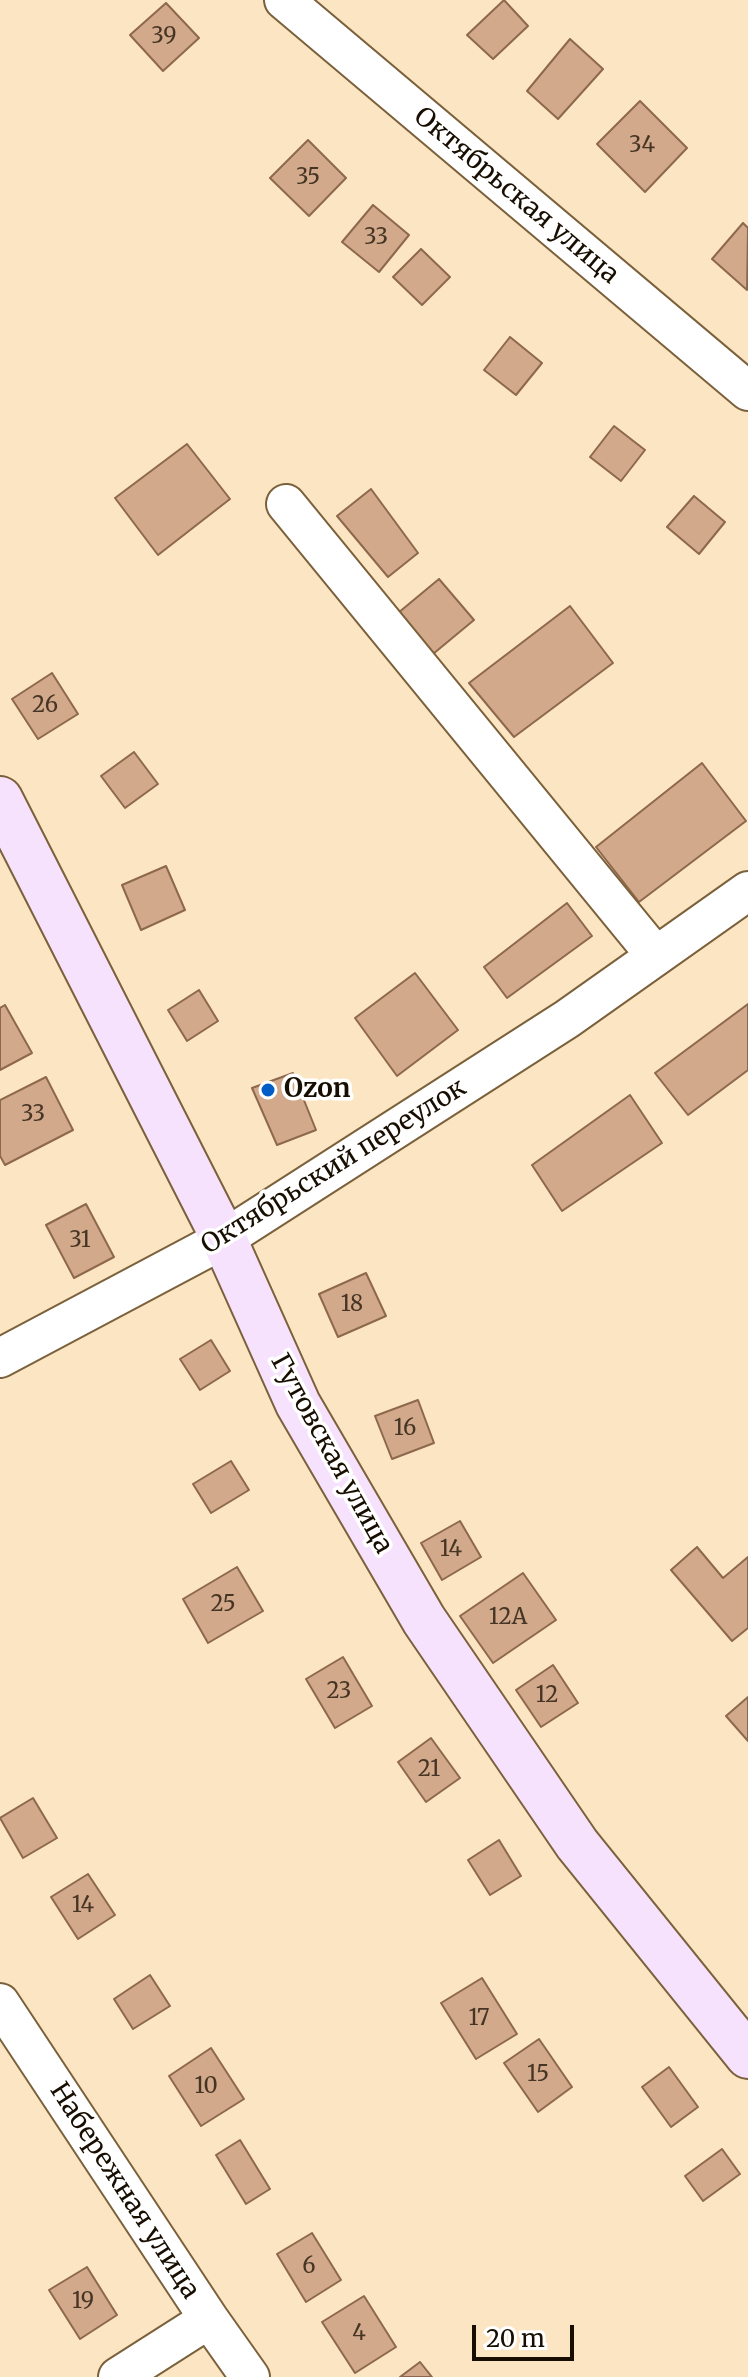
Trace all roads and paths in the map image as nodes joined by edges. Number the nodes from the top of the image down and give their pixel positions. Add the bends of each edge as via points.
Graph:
1 (284, 0) edge
2 (748, 391) edge
3 (286, 504) dead end
4 (0, 799) edge
5 (748, 891) edge
6 (656, 956) junction
7 (224, 1239) junction
8 (0, 1358) edge
9 (0, 2003) edge
10 (748, 2056) edge
11 (209, 2319) junction
12 (118, 2377) edge
13 (250, 2377) edge

1 - 2 street, Октябрьская улица
3 - 6 street
4 - 7 street, Гутовская улица
5 - 6 street, Октябрьский переулок
6 - 7 street, Октябрьский переулок
7 - 8 street, Октябрьский переулок
7 - 10 street, Гутовская улица via 298,1404 424,1620 577,1844
9 - 11 street, Набережная улица
11 - 12 street
11 - 13 street, Набережная улица

